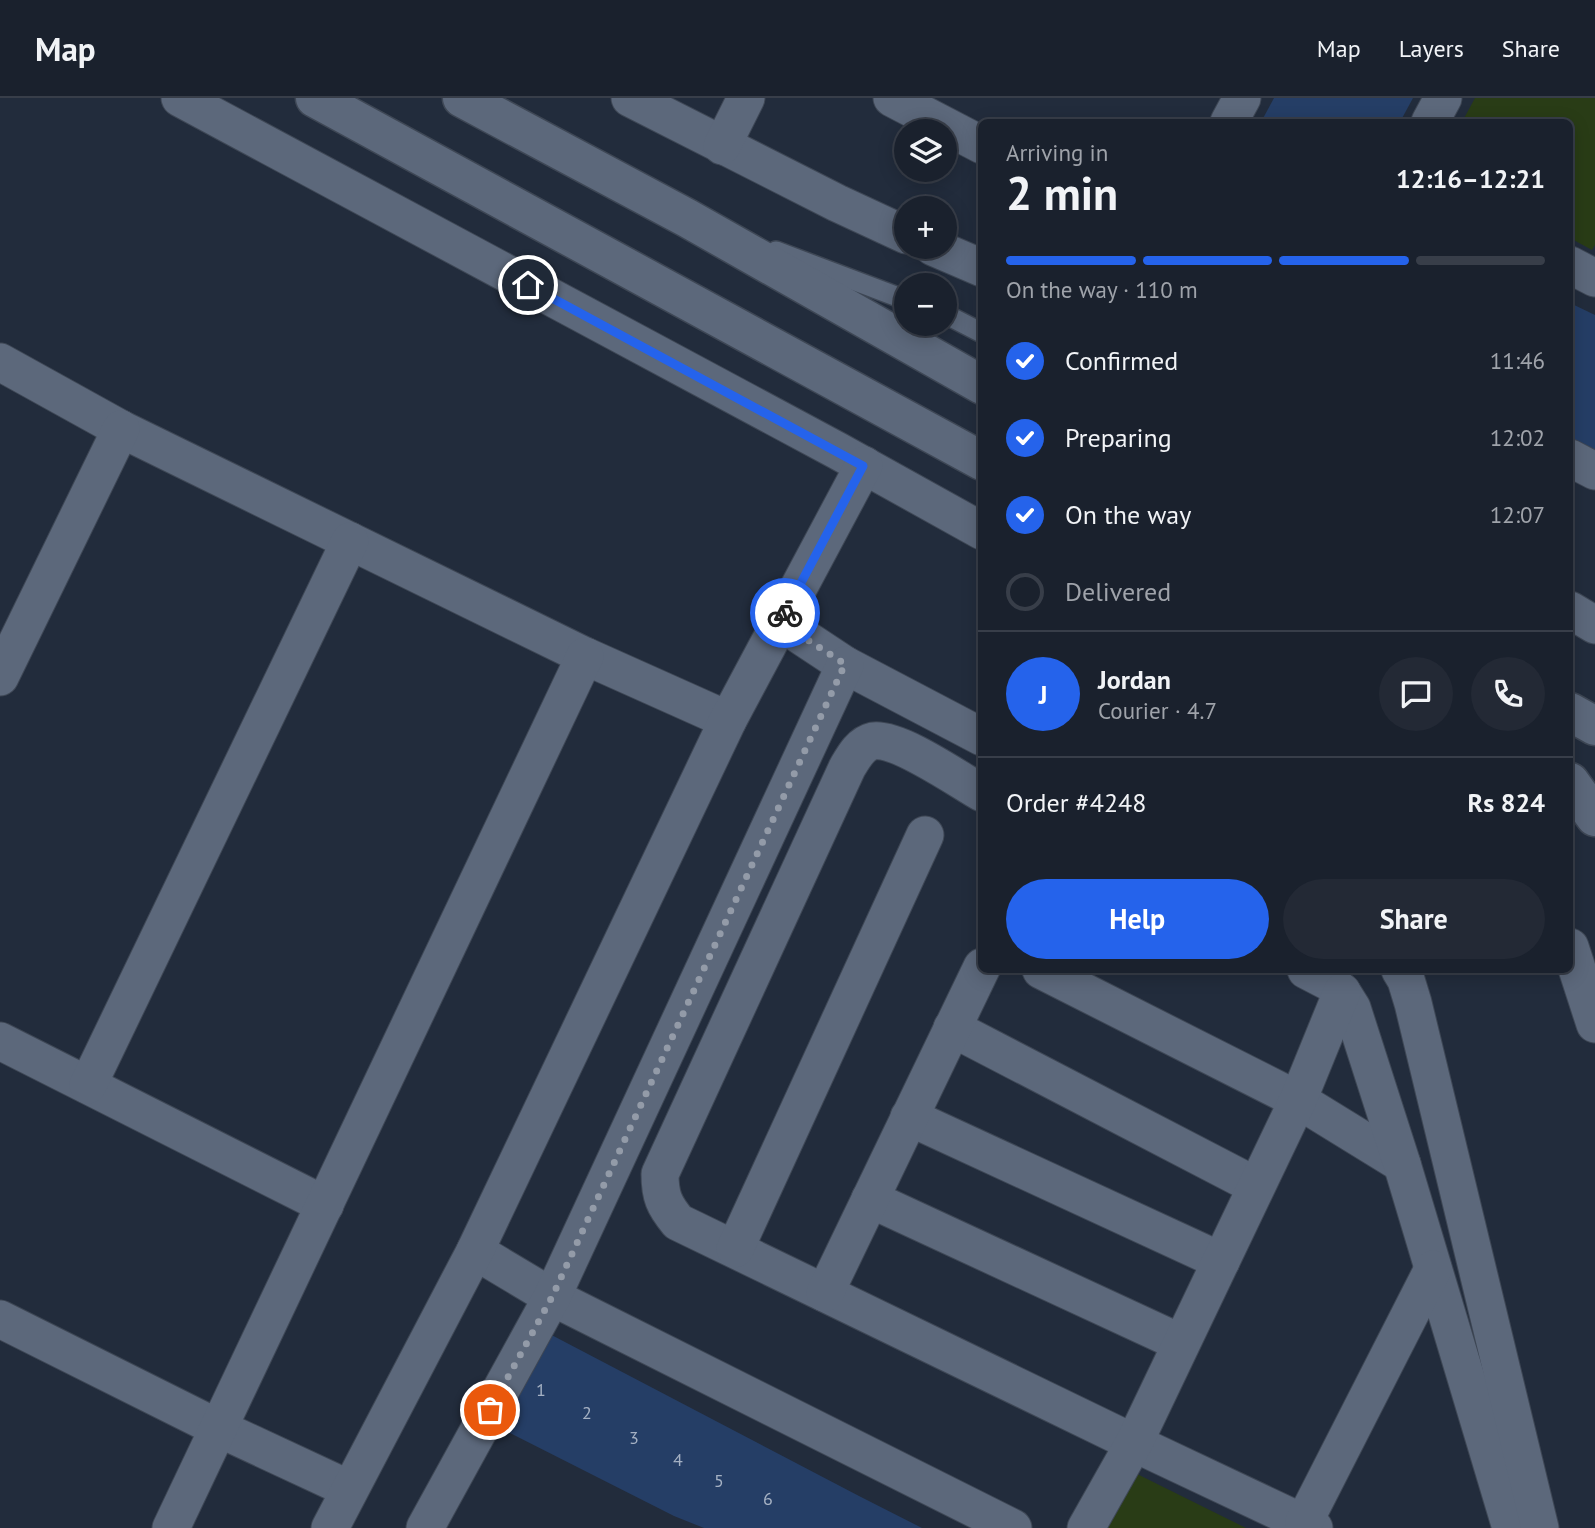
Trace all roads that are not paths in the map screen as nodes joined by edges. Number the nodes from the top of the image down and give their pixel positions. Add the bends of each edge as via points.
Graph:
1 (180, 98) edge
2 (316, 98) edge
3 (462, 98) edge
4 (630, 98) edge
5 (746, 98) edge
6 (892, 98) edge
7 (1242, 98) edge
8 (1443, 98) edge
9 (1231, 119) edge
10 (1432, 119) edge
11 (978, 143) edge
12 (722, 146) junction
13 (687, 218) junction
14 (894, 229) edge
15 (957, 257) edge
16 (978, 266) edge
17 (894, 295) edge
18 (957, 320) edge
19 (978, 331) edge
20 (0, 362) edge
21 (978, 383) edge
22 (121, 429) junction
23 (978, 459) edge
24 (1573, 460) edge
25 (863, 466) junction
26 (1595, 471) edge
27 (978, 529) edge
28 (350, 541) junction
29 (1573, 612) edge
30 (780, 622) junction
31 (1595, 625) edge
32 (585, 656) junction
33 (5, 657) edge
34 (845, 664) junction
35 (1573, 714) edge
36 (728, 720) junction
37 (1595, 726) edge
38 (978, 735) edge
39 (1573, 786) edge
40 (978, 791) edge
41 (1595, 817) edge
42 (925, 835) dead end
43 (1573, 956) edge
44 (979, 973) edge
45 (1047, 973) edge
46 (1312, 973) edge
47 (1402, 973) edge
48 (1342, 992) junction
49 (1595, 1024) edge
50 (952, 1028) junction
51 (0, 1041) edge
52 (88, 1085) junction
53 (1297, 1100) junction
54 (909, 1117) junction
55 (1402, 1164) junction
56 (1256, 1186) junction
57 (870, 1199) junction
58 (325, 1205) junction
59 (735, 1250) junction
60 (475, 1251) junction
61 (1221, 1261) junction
62 (1433, 1269) junction
63 (825, 1293) junction
64 (552, 1297) junction
65 (0, 1319) edge
66 (1181, 1343) junction
67 (218, 1428) junction
68 (1133, 1443) junction
69 (349, 1489) junction
70 (1309, 1525) edge
71 (429, 1527) edge
72 (171, 1528) edge
73 (330, 1528) edge
74 (1013, 1528) edge
75 (1086, 1528) edge
76 (1511, 1528) edge
77 (1540, 1528) edge

1 - 25 street
2 - 23 street
3 - 13 street
4 - 12 street
5 - 12 street
6 - 11 street
7 - 9 street
8 - 10 street
12 - 14 street
13 - 17 lane
13 - 21 street
15 - 16 street
18 - 19 lane
20 - 22 street
22 - 28 street
22 - 33 street
24 - 26 street
25 - 27 street
25 - 30 street
28 - 32 street
28 - 52 street
29 - 31 street
30 - 34 street
30 - 36 street
32 - 36 street
32 - 58 street
34 - 38 street
34 - 64 street
35 - 37 street
36 - 60 street
39 - 41 street
40 - 59 street via 889,743 872,741 857,751 847,768 660,1174 666,1207 678,1222
42 - 59 street
43 - 49 street
44 - 50 street
45 - 53 street
46 - 48 street
47 - 77 street via 1413,1003
48 - 53 street
48 - 55 street via 1358,1024
50 - 54 street
50 - 56 street
51 - 52 street
52 - 58 street
53 - 55 street
53 - 56 street
54 - 57 street
54 - 61 street
55 - 62 street
56 - 61 street
57 - 63 street
57 - 66 street
58 - 67 street
59 - 63 street
60 - 64 street
60 - 69 street
61 - 66 street
62 - 70 street
62 - 76 street
63 - 68 street
64 - 71 street
64 - 74 street
65 - 67 street
66 - 68 street
67 - 69 street
67 - 72 street
68 - 70 street
68 - 75 street
69 - 73 street

